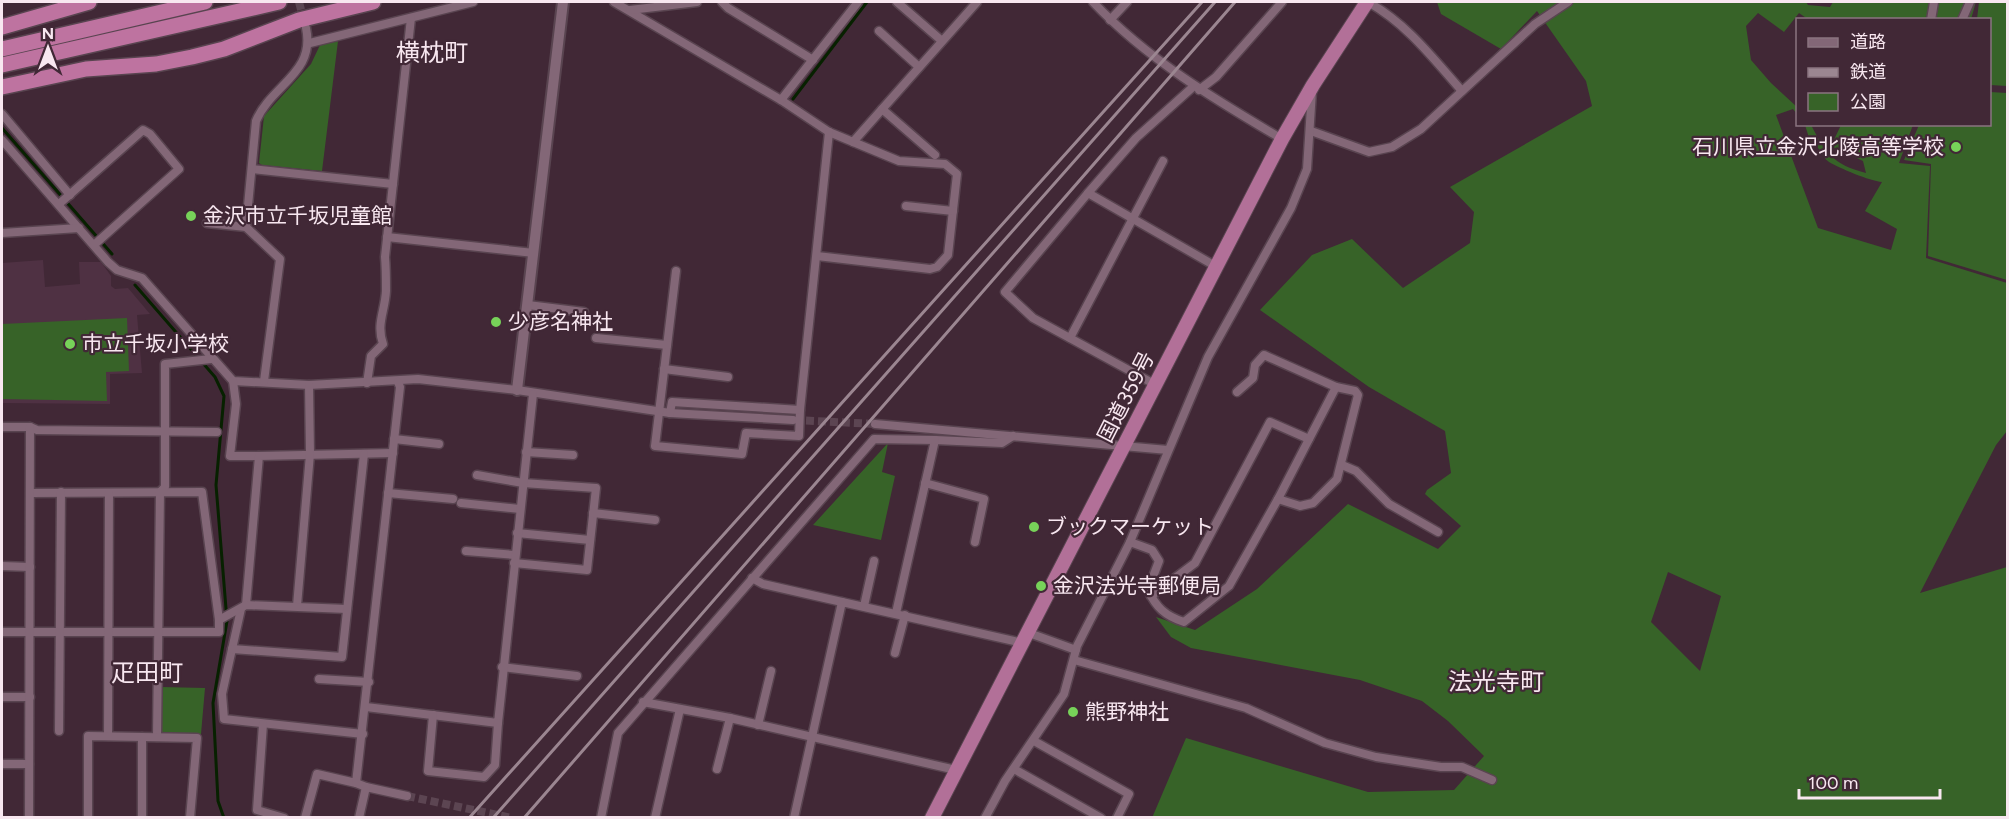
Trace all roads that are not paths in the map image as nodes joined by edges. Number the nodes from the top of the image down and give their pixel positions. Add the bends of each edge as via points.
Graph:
1 (89, 2) edge
2 (205, 2) edge
3 (279, 2) edge
4 (373, 2) edge
5 (473, 2) edge
6 (563, 2) edge
7 (614, 2) edge
8 (697, 2) edge
9 (722, 2) edge
10 (858, 2) edge
11 (897, 2) edge
12 (977, 2) edge
13 (1093, 2) edge
14 (1126, 2) edge
15 (1281, 2) edge
16 (1367, 2) edge
17 (1568, 2) edge
18 (1934, 2) edge
19 (1970, 2) edge
20 (630, 10) junction
21 (411, 18) junction
22 (1931, 18) edge
23 (1963, 18) edge
24 (1110, 20) junction
25 (2, 27) edge
26 (306, 28) tunnel mouth
27 (879, 31) dead end
28 (942, 41) junction
29 (310, 44) junction
30 (2, 49) edge
31 (813, 60) junction
32 (2, 65) edge
33 (919, 67) junction
34 (8, 85) edge
35 (1313, 85) junction
36 (1196, 88) junction
37 (1462, 91) junction
38 (781, 100) junction
39 (882, 109) junction
40 (2, 114) edge
41 (1311, 131) junction
42 (829, 132) junction
43 (1282, 139) junction
44 (2, 140) edge
45 (853, 142) junction
46 (935, 155) dead end
47 (1163, 161) dead end
48 (252, 169) junction
49 (393, 184) junction
50 (1088, 193) junction
51 (65, 199) junction
52 (906, 206) dead end
53 (953, 211) junction
54 (1133, 218) junction
55 (207, 223) dead end
56 (246, 227) junction
57 (80, 228) junction
58 (2, 233) edge
59 (387, 237) junction
60 (98, 241) junction
61 (534, 253) junction
62 (817, 256) junction
63 (1217, 267) junction
64 (676, 271) dead end
65 (528, 305) junction
66 (584, 312) dead end
67 (596, 338) dead end
68 (1070, 338) junction
69 (667, 345) junction
70 (205, 360) junction
71 (664, 369) junction
72 (728, 378) dead end
73 (233, 381) junction
74 (264, 381) junction
75 (398, 382) junction
76 (367, 383) junction
77 (309, 385) junction
78 (1156, 385) junction
79 (1336, 387) junction
80 (517, 390) junction
81 (1236, 392) dead end
82 (533, 394) junction
83 (800, 410) junction
84 (659, 411) junction
85 (670, 413) junction
86 (793, 420) tunnel mouth
87 (875, 424) tunnel mouth
88 (2, 427) edge
89 (30, 427) junction
90 (164, 430) junction
91 (217, 432) dead end
92 (1013, 436) junction
93 (394, 439) junction
94 (1309, 439) junction
95 (934, 440) junction
96 (439, 444) dead end
97 (1125, 445) junction
98 (1168, 450) junction
99 (526, 452) junction
100 (393, 453) junction
101 (310, 454) junction
102 (364, 454) junction
103 (573, 454) dead end
104 (260, 456) junction
105 (1342, 465) junction
106 (477, 475) dead end
107 (523, 483) junction
108 (925, 483) junction
109 (61, 492) junction
110 (160, 492) junction
111 (31, 493) junction
112 (109, 493) junction
113 (388, 493) junction
114 (1278, 499) junction
115 (520, 509) junction
116 (593, 513) junction
117 (655, 520) dead end
118 (1438, 532) dead end
119 (517, 533) junction
120 (590, 540) junction
121 (975, 542) dead end
122 (1130, 542) junction
123 (466, 551) dead end
124 (514, 559) junction
125 (874, 561) dead end
126 (2, 566) edge
127 (30, 567) junction
128 (752, 578) junction
129 (1151, 596) junction
130 (842, 602) junction
131 (297, 606) junction
132 (864, 606) junction
133 (240, 608) junction
134 (347, 609) junction
135 (900, 614) junction
136 (222, 619) junction
137 (2, 632) edge
138 (30, 632) junction
139 (60, 632) junction
140 (108, 632) junction
141 (159, 633) junction
142 (1026, 638) junction
143 (232, 649) junction
144 (1076, 650) junction
145 (895, 652) dead end
146 (1074, 660) junction
147 (502, 667) junction
148 (771, 671) dead end
149 (577, 676) dead end
150 (319, 679) dead end
151 (369, 682) junction
152 (2, 697) edge
153 (30, 697) junction
154 (643, 702) junction
155 (366, 707) junction
156 (680, 709) junction
157 (433, 715) junction
158 (730, 718) junction
159 (498, 723) junction
160 (263, 724) junction
161 (758, 725) junction
162 (59, 731) dead end
163 (363, 734) junction
164 (108, 736) junction
165 (142, 737) junction
166 (157, 737) junction
167 (813, 739) junction
168 (1034, 741) junction
169 (2, 764) edge
170 (29, 764) junction
171 (717, 769) dead end
172 (1014, 769) junction
173 (956, 770) junction
174 (1492, 780) dead end
175 (356, 783) junction
176 (366, 788) junction
177 (407, 796) tunnel mouth
178 (29, 818) edge
179 (88, 818) edge
180 (142, 818) edge
181 (190, 818) edge
182 (284, 818) edge
183 (305, 818) edge
184 (359, 818) edge
185 (601, 818) edge
186 (655, 818) edge
187 (794, 818) edge
188 (932, 818) edge
189 (985, 818) edge
190 (1101, 818) edge
191 (1117, 818) edge

1 - 25 highway
2 - 30 highway
3 - 32 highway
4 - 34 highway via 299,20 192,57 86,69
5 - 21 street
6 - 61 street
7 - 20 street
8 - 20 street
9 - 31 street
10 - 31 street
11 - 28 street
12 - 28 street
13 - 24 street
14 - 24 street
15 - 36 street via 1216,77
16 - 35 highway, 国道359号
16 - 37 street via 1410,31
17 - 37 street via 1535,24
18 - 22 street
19 - 23 street
20 - 38 street
21 - 29 street
21 - 49 street
24 - 36 street
26 - 29 street
27 - 33 street
28 - 33 street
29 - 48 street via 303,65 261,108 256,121
31 - 38 street
33 - 39 street
35 - 41 street
35 - 43 highway, 国道359号
36 - 43 street
36 - 50 street via 1136,138
37 - 41 street via 1420,129 1392,147 1369,152
38 - 42 street
39 - 45 street
39 - 46 street
40 - 51 street
41 - 98 street via 1307,170 1291,208 1227,320
42 - 45 street
42 - 62 street
43 - 63 highway, 国道359号
44 - 51 street
45 - 53 street via 899,161 945,164 957,174
47 - 54 street
48 - 49 street
48 - 56 street
49 - 59 street
50 - 54 street
50 - 68 street via 1005,292 1033,318
51 - 57 street
51 - 60 street via 144,130 172,160 179,169
52 - 53 street
53 - 62 street via 948,255 937,267
54 - 63 street
54 - 68 street
55 - 56 street
56 - 74 street via 280,259
57 - 58 street
57 - 60 street
59 - 61 street
59 - 76 street via 386,293 379,333 383,344 371,356
60 - 70 street via 117,270 142,279
61 - 65 street
62 - 83 street
63 - 78 highway, 国道359号
64 - 69 street
65 - 66 street
65 - 80 street
67 - 69 street
68 - 78 street
69 - 71 street
70 - 73 street
70 - 90 street via 165,364
71 - 72 street
71 - 84 street
73 - 74 street
73 - 104 street via 236,404 230,456
74 - 77 street
75 - 76 street
75 - 80 street via 418,379
75 - 93 street
76 - 77 street
77 - 101 street
78 - 97 highway, 国道359号
79 - 81 street via 1264,355 1253,378
79 - 94 street
79 - 105 street via 1358,395
80 - 82 street
82 - 84 street
82 - 99 street
83 - 84 street via 799,436 746,433 742,454 655,446
83 - 85 street via 672,402
84 - 85 street
85 - 86 street
87 - 92 street
88 - 89 street
89 - 90 street
89 - 111 street
90 - 91 street
90 - 110 street via 165,487
92 - 95 street via 1002,443
92 - 97 street
93 - 96 street
93 - 100 street
94 - 114 street
94 - 129 street via 1270,422 1195,563
95 - 108 street
95 - 128 street via 874,439
97 - 98 street
97 - 142 highway, 国道359号
98 - 122 street
99 - 103 street
99 - 107 street
100 - 102 street
100 - 113 street
101 - 102 street
101 - 104 street
101 - 131 street
102 - 134 street
104 - 133 street
105 - 114 street via 1337,479 1312,503 1300,506
105 - 118 street via 1356,471 1389,504
106 - 107 street
107 - 115 street
107 - 116 street via 596,488
108 - 121 street via 984,499
108 - 135 street
109 - 111 street
109 - 112 street
109 - 139 street
110 - 112 street
110 - 136 street via 202,492
110 - 141 street
111 - 127 street
112 - 140 street
113 - 115 street
113 - 151 street
114 - 129 street via 1229,586 1184,622 1167,617
115 - 119 street
116 - 117 street
116 - 120 street
119 - 120 street
119 - 124 street
120 - 124 street via 587,570
122 - 129 street via 1152,550 1159,561 1148,590
122 - 144 street
123 - 124 street
124 - 147 street
125 - 132 street
126 - 127 street
127 - 138 street
128 - 130 street
128 - 154 street
130 - 132 street
130 - 167 street
131 - 133 street
131 - 134 street
132 - 135 street
133 - 136 street
133 - 143 street
134 - 143 street via 342,657
135 - 142 street
135 - 145 street
136 - 141 street via 219,632
137 - 138 street
138 - 139 street
138 - 153 street
139 - 140 street
139 - 162 street
140 - 141 street
140 - 164 street
141 - 166 street
142 - 144 street
142 - 173 highway, 国道359号
143 - 160 street via 222,694 224,719
144 - 146 street
146 - 168 street via 1064,694
146 - 174 street via 1246,708 1325,743 1376,757 1462,767
147 - 149 street
147 - 159 street
148 - 161 street
150 - 151 street
151 - 155 street
152 - 153 street
153 - 170 street
154 - 156 street
154 - 185 street via 618,733
155 - 157 street
155 - 163 street
156 - 158 street
156 - 186 street
157 - 159 street
157 - 159 street via 428,771 484,777 495,765
158 - 161 street
158 - 171 street
160 - 163 street
160 - 182 street via 256,810
161 - 167 street
163 - 175 street
164 - 165 street
164 - 179 street via 88,736
165 - 166 street
165 - 180 street
166 - 181 street via 197,738
167 - 173 street
167 - 187 street
168 - 172 street
168 - 191 street via 1129,795
169 - 170 street
170 - 178 street
172 - 189 street
172 - 190 street
173 - 188 highway, 国道359号
175 - 176 street
175 - 183 street via 317,774
176 - 177 street
176 - 184 street

